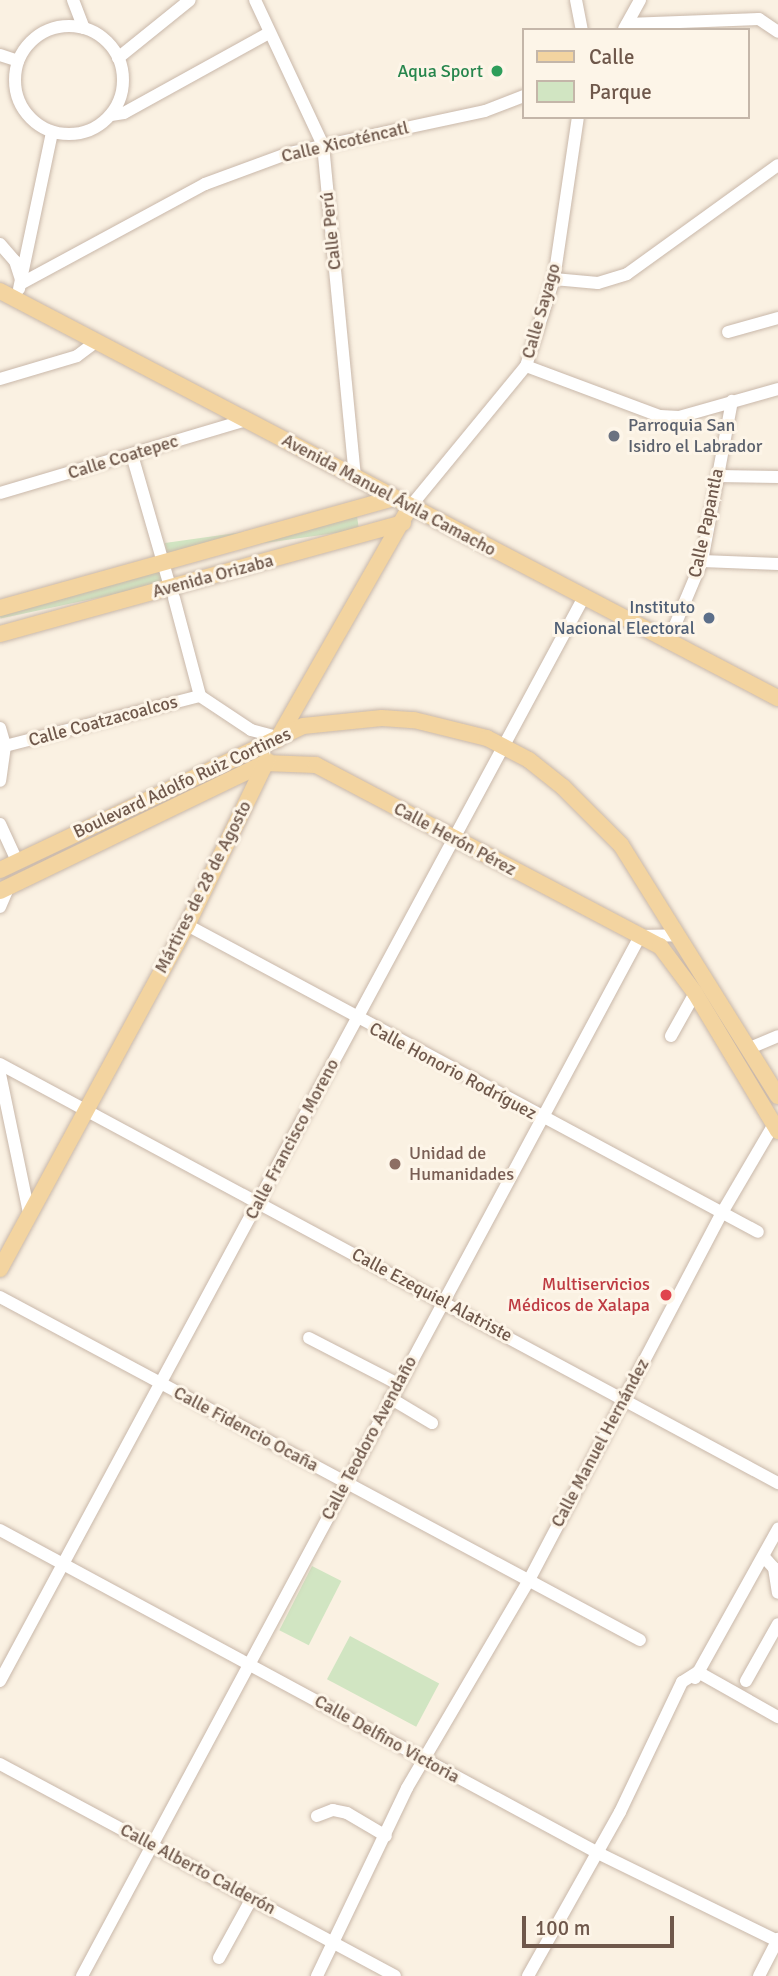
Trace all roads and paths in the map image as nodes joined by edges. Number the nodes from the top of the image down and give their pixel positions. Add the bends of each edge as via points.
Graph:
1 (73, 0) edge
2 (190, 0) edge
3 (255, 0) edge
4 (576, 0) edge
5 (640, 0) edge
6 (626, 27) edge
7 (83, 28) junction
8 (582, 28) edge
9 (778, 32) edge
10 (269, 33) junction
11 (0, 55) edge
12 (118, 58) junction
13 (18, 61) junction
14 (522, 97) edge
15 (111, 115) junction
16 (578, 119) edge
17 (52, 132) junction
18 (323, 145) junction
19 (778, 165) edge
20 (0, 244) edge
21 (554, 279) junction
22 (22, 283) junction
23 (7, 295) edge
24 (778, 318) edge
25 (728, 332) dead end
26 (97, 341) junction
27 (526, 366) junction
28 (0, 379) edge
29 (778, 389) edge
30 (732, 401) junction
31 (246, 420) junction
32 (132, 455) junction
33 (355, 476) junction
34 (717, 476) junction
35 (778, 477) edge
36 (0, 493) edge
37 (394, 498) junction
38 (410, 507) junction
39 (360, 508) junction
40 (425, 514) junction
41 (400, 524) junction
42 (364, 534) junction
43 (163, 561) junction
44 (702, 561) junction
45 (778, 564) edge
46 (172, 593) junction
47 (584, 597) junction
48 (0, 608) edge
49 (0, 634) edge
50 (668, 642) junction
51 (201, 696) junction
52 (778, 698) edge
53 (0, 728) edge
54 (278, 737) junction
55 (505, 744) junction
56 (5, 747) junction
57 (265, 763) junction
58 (0, 781) edge
59 (0, 824) edge
60 (455, 840) junction
61 (17, 861) junction
62 (0, 870) edge
63 (5, 889) edge
64 (0, 907) edge
65 (187, 925) junction
66 (679, 935) junction
67 (640, 936) junction
68 (695, 993) junction
69 (357, 1019) junction
70 (671, 1036) dead end
71 (778, 1036) edge
72 (750, 1048) junction
73 (0, 1064) edge
74 (0, 1074) edge
75 (778, 1096) edge
76 (85, 1110) junction
77 (542, 1118) junction
78 (776, 1128) edge
79 (260, 1201) junction
80 (723, 1211) junction
81 (29, 1213) junction
82 (758, 1232) dead end
83 (0, 1269) edge
84 (0, 1297) edge
85 (442, 1302) junction
86 (309, 1338) dead end
87 (161, 1384) junction
88 (398, 1384) junction
89 (390, 1398) junction
90 (624, 1398) junction
91 (432, 1423) dead end
92 (345, 1482) junction
93 (778, 1483) edge
94 (778, 1529) edge
95 (0, 1530) edge
96 (764, 1557) junction
97 (63, 1564) junction
98 (528, 1582) junction
99 (778, 1593) edge
100 (778, 1624) edge
101 (640, 1640) dead end
102 (247, 1662) junction
103 (698, 1672) junction
104 (0, 1681) edge
105 (746, 1681) dead end
106 (778, 1717) edge
107 (426, 1762) junction
108 (0, 1764) edge
109 (317, 1816) dead end
110 (386, 1836) junction
111 (153, 1846) junction
112 (598, 1853) junction
113 (252, 1898) junction
114 (778, 1940) edge
115 (335, 1942) junction
116 (219, 1958) dead end
117 (82, 1976) edge
118 (317, 1976) edge
119 (395, 1976) edge
120 (528, 1976) edge
121 (759, 1976) edge

1 - 7 street
2 - 12 street
3 - 10 street, Calle Perú
4 - 8 street
5 - 6 street
6 - 9 street via 759,19
7 - 12 street via 99,35
7 - 13 street via 61,26 40,34
10 - 15 street via 124,113
10 - 18 street, Calle Perú
11 - 13 street
12 - 15 street via 122,90
13 - 17 street via 20,105 29,118
14 - 18 street, Calle Xicoténcatl via 485,111
15 - 17 street via 80,134
16 - 21 street, Calle Sayago
17 - 22 street
18 - 22 street, Calle Xicoténcatl via 205,184
18 - 33 street, Calle Perú
19 - 21 street via 627,274 598,283
20 - 22 street via 15,261
21 - 27 street, Calle Sayago
22 - 23 street
23 - 26 main road, Avenida Manuel Ávila Camacho
24 - 25 street
26 - 28 street via 77,356
26 - 31 main road, Avenida Manuel Ávila Camacho
27 - 30 street via 660,416 680,418
27 - 38 street, Calle Sayago
29 - 30 street
30 - 34 street, Calle Papantla
31 - 32 street, Calle Coatepec
31 - 33 main road, Avenida Manuel Ávila Camacho
32 - 36 street, Calle Coatepec
32 - 43 street
33 - 37 main road, Avenida Manuel Ávila Camacho
34 - 35 street
34 - 44 street, Calle Papantla
37 - 38 main road, Avenida Manuel Ávila Camacho
37 - 39 main road, Avenida Orizaba
38 - 40 main road, Avenida Manuel Ávila Camacho
38 - 41 main road, Mártires de 28 de Agosto
39 - 42 main road via 367,520
39 - 43 main road, Avenida Orizaba
40 - 41 main road, Avenida Orizaba
40 - 47 main road, Avenida Manuel Ávila Camacho
41 - 42 main road, Avenida Orizaba
41 - 54 main road, Mártires de 28 de Agosto
42 - 46 main road, Avenida Orizaba
43 - 46 street
43 - 48 main road, Avenida Orizaba
44 - 45 street
44 - 50 street, Calle Papantla
46 - 49 main road, Avenida Orizaba
46 - 51 street
47 - 50 main road, Avenida Manuel Ávila Camacho
47 - 55 street, Calle Francisco Moreno
50 - 52 main road, Avenida Manuel Ávila Camacho
51 - 54 street via 251,730
51 - 56 street, Calle Coatzacoalcos
53 - 56 street
54 - 55 main road, Boulevard Adolfo Ruiz Cortines via 303,726 382,718 452,728
54 - 57 main road, Mártires de 28 de Agosto
54 - 61 main road, Boulevard Adolfo Ruiz Cortines
55 - 60 street, Calle Francisco Moreno
55 - 66 main road, Boulevard Adolfo Ruiz Cortines via 592,813 637,867
56 - 58 street
57 - 60 main road, Calle Herón Pérez via 316,765
57 - 63 main road, Boulevard Adolfo Ruiz Cortines
57 - 65 main road, Mártires de 28 de Agosto
59 - 61 street
60 - 67 main road, Calle Herón Pérez
60 - 69 street, Calle Francisco Moreno
61 - 62 main road, Boulevard Adolfo Ruiz Cortines
63 - 64 street
65 - 69 street, Calle Honorio Rodríguez
65 - 76 main road, Mártires de 28 de Agosto
66 - 67 street
66 - 72 main road, Boulevard Adolfo Ruiz Cortines
67 - 68 main road via 672,958
67 - 77 street, Calle Teodoro Avendaño
68 - 70 street
68 - 78 main road
69 - 77 street, Calle Honorio Rodríguez
69 - 79 street, Calle Francisco Moreno
71 - 72 street
72 - 75 main road, Boulevard Adolfo Ruiz Cortines
73 - 76 street, Calle Ezequiel Alatriste
74 - 81 street
76 - 79 street, Calle Ezequiel Alatriste
76 - 81 main road, Mártires de 28 de Agosto
77 - 80 street, Calle Honorio Rodríguez
77 - 85 street, Calle Teodoro Avendaño
78 - 80 street, Calle Manuel Hernández
79 - 85 street, Calle Ezequiel Alatriste
79 - 87 street, Calle Francisco Moreno
80 - 82 street, Calle Honorio Rodríguez
80 - 90 street, Calle Manuel Hernández
81 - 83 main road, Mártires de 28 de Agosto
84 - 87 street, Calle Fidencio Ocaña
85 - 88 street, Calle Teodoro Avendaño
85 - 90 street, Calle Ezequiel Alatriste
86 - 88 street
87 - 92 street, Calle Fidencio Ocaña
87 - 97 street, Calle Francisco Moreno
88 - 89 street, Calle Teodoro Avendaño
89 - 91 street
89 - 92 street, Calle Teodoro Avendaño
90 - 93 street, Calle Ezequiel Alatriste
90 - 98 street, Calle Manuel Hernández
92 - 98 street, Calle Fidencio Ocaña
92 - 102 street, Calle Teodoro Avendaño
94 - 96 street
95 - 97 street, Calle Delfino Victoria
96 - 99 street via 774,1568
96 - 103 street
97 - 102 street, Calle Delfino Victoria
97 - 104 street, Calle Francisco Moreno
98 - 101 street, Calle Fidencio Ocaña
98 - 107 street, Calle Manuel Hernández
100 - 105 street
102 - 107 street, Calle Delfino Victoria
102 - 111 street, Calle Teodoro Avendaño
103 - 106 street
103 - 112 street via 682,1682
107 - 110 street, Calle Manuel Hernández via 407,1788
107 - 112 street, Calle Delfino Victoria
107 - 115 street, Calle Manuel Hernández via 371,1883
108 - 111 street, Calle Alberto Calderón
109 - 110 street via 333,1810 348,1813
110 - 115 street, Calle Manuel Hernández
111 - 113 street, Calle Alberto Calderón
111 - 117 street, Calle Teodoro Avendaño
112 - 114 street, Calle Delfino Victoria
112 - 120 street
113 - 115 street, Calle Alberto Calderón
113 - 116 street
114 - 121 street
115 - 118 street, Calle Manuel Hernández
115 - 119 street, Calle Alberto Calderón

